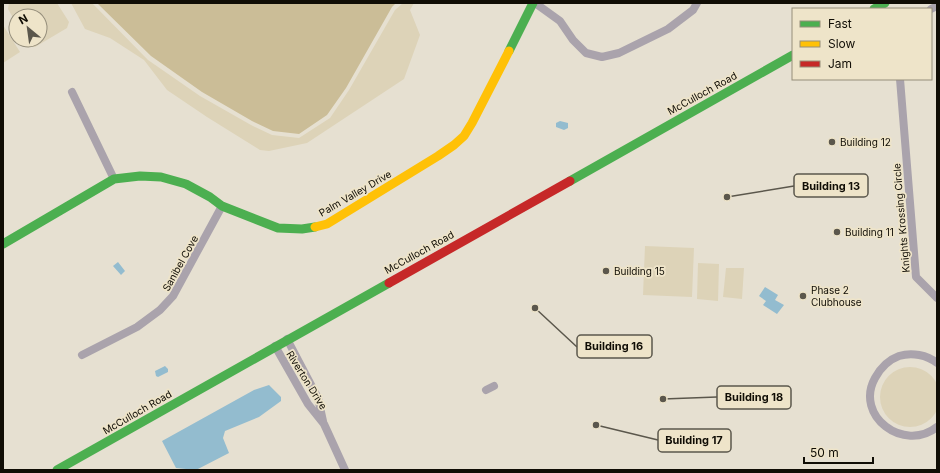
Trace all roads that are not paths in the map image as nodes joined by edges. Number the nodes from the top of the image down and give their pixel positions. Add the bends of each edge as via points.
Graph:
1 (534, 3) edge
2 (697, 3) edge
3 (885, 3) edge
4 (876, 8) edge
5 (792, 56) edge
6 (900, 80) edge
7 (72, 92) dead end
8 (114, 179) junction
9 (222, 206) junction
10 (3, 244) edge
11 (937, 298) edge
12 (287, 339) junction
13 (275, 346) junction
14 (82, 355) dead end
15 (937, 363) edge
16 (494, 386) dead end
17 (486, 390) dead end
18 (324, 424) junction
19 (937, 427) edge
20 (57, 470) edge
21 (345, 470) edge

1 - 2 street via 560,21 586,53 602,57 619,53 668,29 693,10
1 - 9 street, Palm Valley Drive via 464,136 438,156 327,224 318,227 302,230 278,228
3 - 4 street
5 - 12 street, McCulloch Road
6 - 11 street, Knights Krossing Circle via 916,277
7 - 8 street
8 - 9 street, Palm Valley Drive via 161,177 186,184
8 - 10 street, Palm Valley Drive
9 - 14 street, Sanibel Cove via 173,296 160,310 137,327
12 - 13 street, McCulloch Road
12 - 18 street, Riverton Drive via 318,398
13 - 18 street, Riverton Drive via 308,404
13 - 20 street, McCulloch Road
15 - 19 street via 920,355 905,354 892,359 879,370 872,382 870,396 875,416 891,431 904,436 919,436
16 - 17 street
18 - 21 street, Riverton Drive

